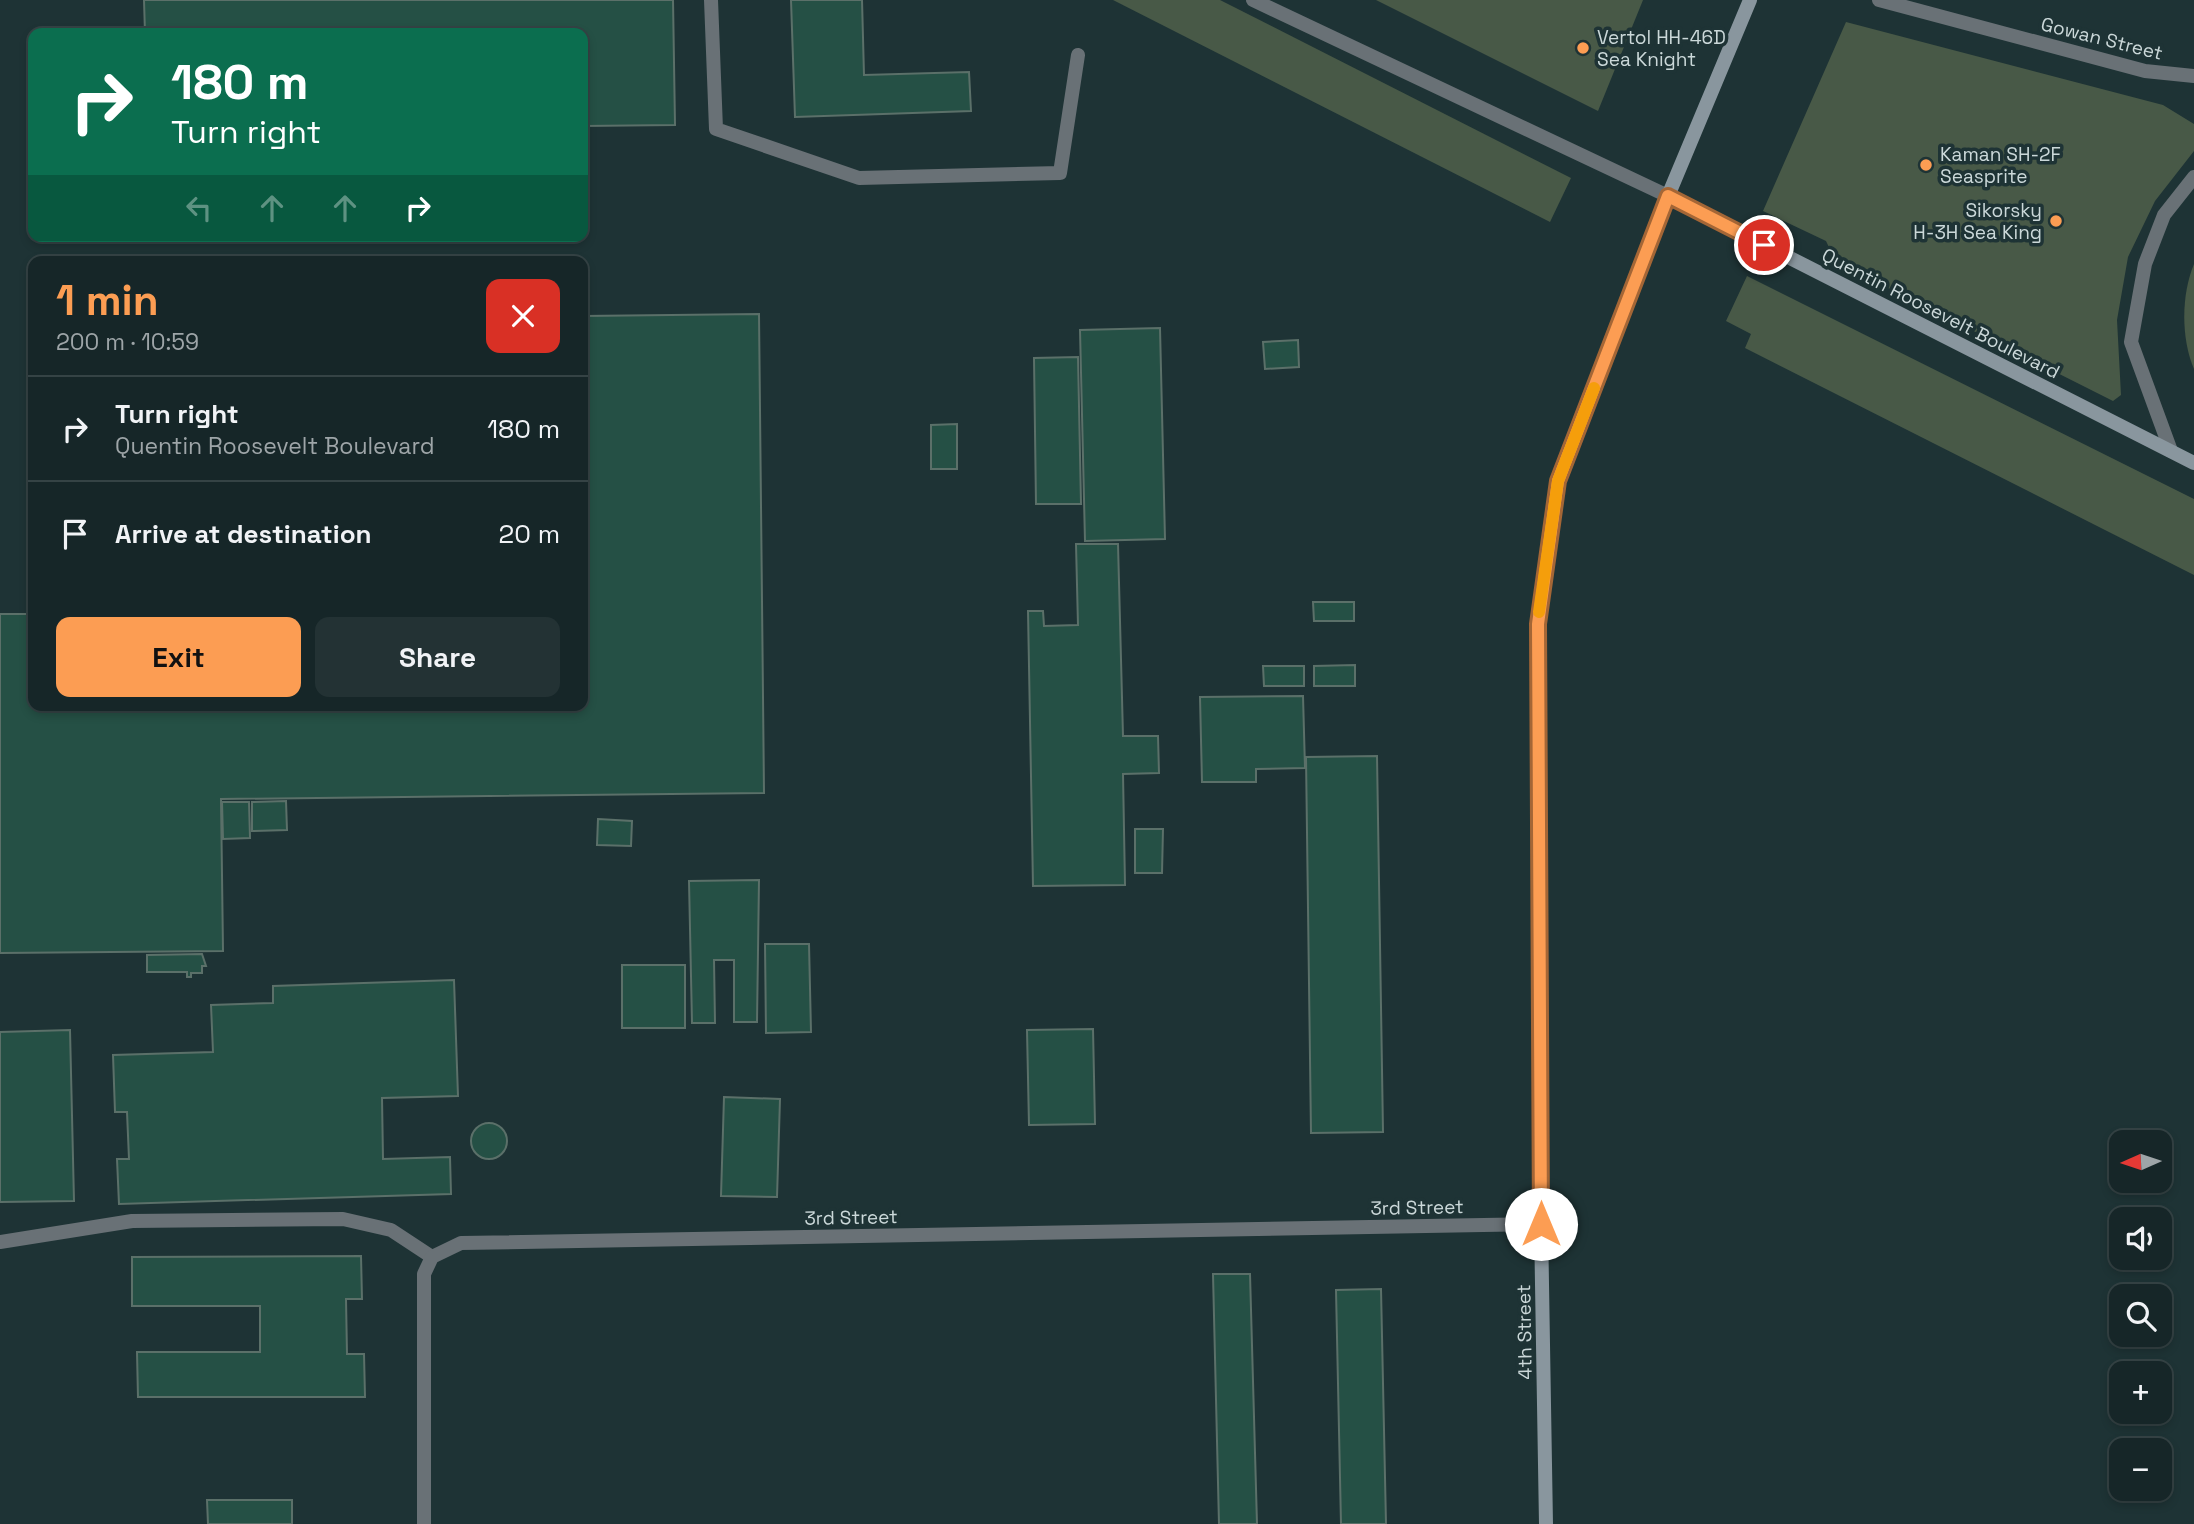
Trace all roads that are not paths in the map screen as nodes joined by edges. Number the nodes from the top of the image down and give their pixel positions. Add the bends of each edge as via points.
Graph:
1 (711, 0) edge
2 (1253, 0) edge
3 (1750, 0) edge
4 (1879, 0) edge
5 (1077, 55) dead end
6 (2145, 71) junction
7 (2194, 76) edge
8 (2194, 86) edge
9 (2194, 177) edge
10 (1668, 196) junction
11 (2171, 451) junction
12 (2194, 463) edge
13 (1541, 1224) junction
14 (0, 1242) edge
15 (432, 1257) junction
16 (424, 1524) edge
17 (1546, 1524) edge

1 - 5 street via 716,130 859,178 1060,173
2 - 10 street, Quentin Roosevelt Boulevard
3 - 10 main road, 4th Street
4 - 6 street, Gowan Street
6 - 7 street, Gowan Street
6 - 8 street
9 - 11 street via 2164,215 2145,264 2131,342
10 - 11 main road, Quentin Roosevelt Boulevard
10 - 13 main road, 4th Street via 1558,481 1538,624
11 - 12 main road, Quentin Roosevelt Boulevard
13 - 15 street, 3rd Street via 461,1243
13 - 17 main road, 4th Street
14 - 15 street via 132,1222 343,1219 391,1230
15 - 16 street via 424,1274

